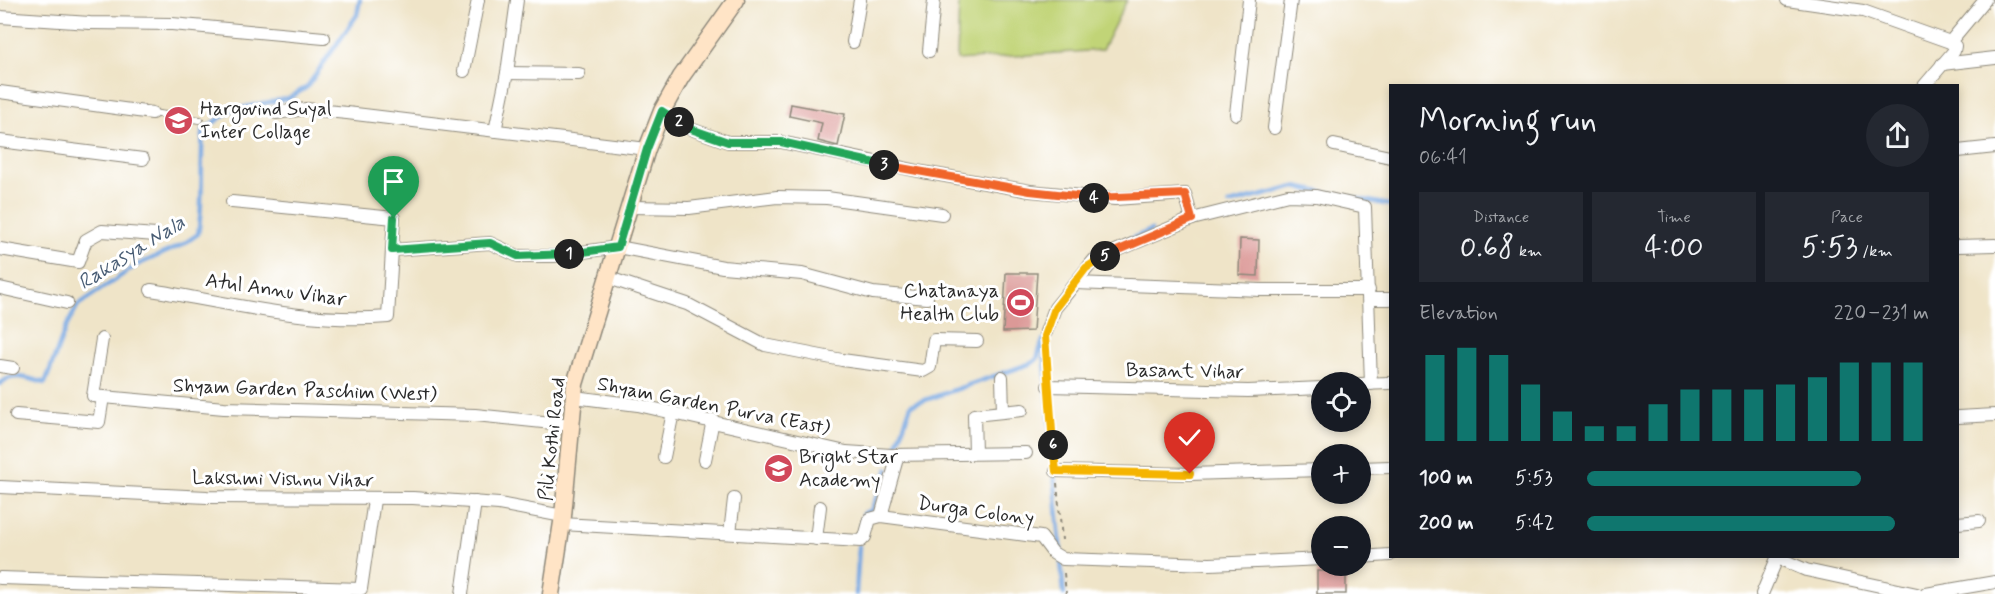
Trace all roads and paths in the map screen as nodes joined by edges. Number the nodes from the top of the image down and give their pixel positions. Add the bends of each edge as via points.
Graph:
1 (478, 0) edge
2 (517, 0) edge
3 (736, 0) edge
4 (860, 0) edge
5 (934, 0) edge
6 (1249, 0) edge
7 (1291, 0) edge
8 (1787, 0) edge
9 (1985, 0) edge
10 (0, 17) edge
11 (324, 38) dead end
12 (854, 42) dead end
13 (1950, 42) junction
14 (929, 51) dead end
15 (1995, 58) edge
16 (1942, 64) junction
17 (464, 71) dead end
18 (507, 73) junction
19 (579, 74) dead end
20 (1926, 84) edge
21 (0, 92) edge
22 (662, 111) junction
23 (153, 113) joint
24 (276, 113) dead end
25 (1236, 114) dead end
26 (200, 120) dead end
27 (1274, 128) dead end
28 (495, 131) junction
29 (0, 141) edge
30 (1334, 145) dead end
31 (1995, 147) edge
32 (647, 149) junction
33 (1959, 151) edge
34 (1389, 157) edge
35 (143, 159) dead end
36 (232, 202) dead end
37 (630, 207) junction
38 (942, 214) dead end
39 (1192, 219) junction
40 (156, 235) dead end
41 (1995, 244) edge
42 (1959, 246) edge
43 (618, 247) junction
44 (0, 249) edge
45 (392, 250) junction
46 (609, 279) junction
47 (1075, 283) junction
48 (0, 288) edge
49 (151, 290) dead end
50 (1369, 295) junction
51 (927, 298) dead end
52 (1389, 299) edge
53 (67, 303) dead end
54 (1046, 332) joint
55 (102, 339) dead end
56 (977, 341) dead end
57 (1366, 372) edge
58 (1002, 377) dead end
59 (1389, 383) edge
60 (1371, 384) edge
61 (1048, 386) junction
62 (1311, 388) edge
63 (103, 397) junction
64 (574, 397) junction
65 (1022, 411) dead end
66 (673, 412) junction
67 (1003, 412) junction
68 (16, 415) dead end
69 (1995, 415) edge
70 (1959, 417) edge
71 (713, 420) junction
72 (572, 425) junction
73 (975, 453) junction
74 (1026, 453) dead end
75 (898, 455) junction
76 (664, 457) dead end
77 (705, 460) dead end
78 (1389, 466) edge
79 (1371, 467) edge
80 (1311, 470) edge
81 (1056, 471) junction
82 (0, 487) edge
83 (734, 499) dead end
84 (375, 500) junction
85 (475, 502) junction
86 (820, 507) dead end
87 (881, 516) junction
88 (563, 520) junction
89 (1979, 521) dead end
90 (1959, 523) edge
91 (730, 533) junction
92 (816, 539) junction
93 (1389, 555) edge
94 (1371, 556) edge
95 (1778, 558) edge
96 (1780, 558) edge
97 (1311, 559) edge
98 (1063, 560) junction
99 (0, 578) edge
100 (1995, 582) edge
101 (361, 591) edge
102 (462, 594) edge
103 (552, 594) edge
104 (1066, 594) edge
105 (1762, 594) edge
106 (1917, 594) edge
107 (1926, 594) edge

1 - 17 street
2 - 18 street
3 - 22 street, Pili Kothi Road via 681,77
4 - 12 street
5 - 14 street
6 - 25 street
7 - 27 street
8 - 13 street via 1863,10
9 - 13 street
10 - 11 street via 172,24
13 - 16 street via 1954,51
15 - 16 street
16 - 20 street
18 - 19 street
18 - 28 street
21 - 23 street
22 - 32 street, Pili Kothi Road
22 - 39 street via 688,128 728,142 781,142 1030,191 1115,199 1185,194
23 - 26 lane
24 - 28 street via 306,109
28 - 32 street
29 - 35 street
30 - 34 street
31 - 33 street
32 - 37 street, Pili Kothi Road
36 - 45 street via 394,218
37 - 38 street via 689,208 777,197 826,198
37 - 43 street, Pili Kothi Road
39 - 47 street via 1094,261
39 - 50 street via 1288,195 1316,196 1365,207
40 - 44 street via 102,231 86,240 78,262
41 - 42 street
43 - 45 street via 554,256 518,256 490,243
43 - 46 street, Pili Kothi Road
43 - 51 street via 723,267 802,274 873,293
45 - 49 street, Atul Annu Vihar via 388,317 352,320 308,316
46 - 56 street via 687,304 765,345 842,360 923,371 930,367 934,340
46 - 64 street, Pili Kothi Road
47 - 50 street
47 - 54 street via 1055,308
48 - 53 street
50 - 52 street
50 - 57 street
54 - 61 path
55 - 63 street via 93,396
58 - 67 street
59 - 60 street
61 - 62 street, Basant Vihar via 1248,391
61 - 81 path
63 - 68 street via 99,422
63 - 72 street, Shyam Garden Paschim (West) via 224,408 475,415
64 - 66 street, Shyam Garden Purva (East)
64 - 72 street, Pili Kothi Road
65 - 67 street
66 - 71 street, Shyam Garden Purva (East)
66 - 76 street
67 - 73 street via 974,415
69 - 70 street
71 - 75 street, Shyam Garden Purva (East) via 846,452
71 - 77 street
72 - 88 street, Pili Kothi Road
73 - 74 street, Shyam Garden Purva (East)
73 - 75 street, Shyam Garden Purva (East)
75 - 87 street
78 - 79 street
80 - 81 street via 1190,474
81 - 98 path
82 - 84 street, Lakshmi Vishnu Vihar
83 - 91 street
84 - 85 street, Lakshmi Vishnu Vihar
84 - 101 street
85 - 88 street, Lakshmi Vishnu Vihar
85 - 102 street
86 - 92 street
87 - 92 street via 870,519 861,542
87 - 98 street, Durga Colony via 1041,537
88 - 91 street
88 - 103 street, Pili Kothi Road
89 - 90 street
91 - 92 street
93 - 94 street
95 - 105 street
96 - 106 street via 1806,570
97 - 98 street via 1210,564
98 - 104 path
99 - 101 street
100 - 107 street

